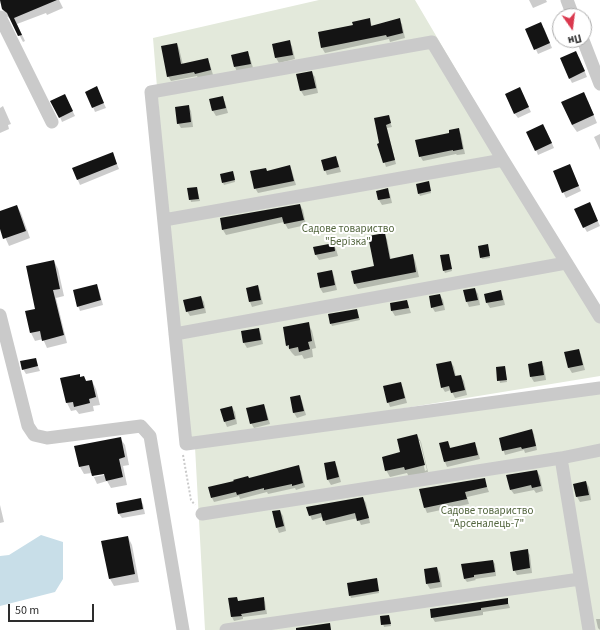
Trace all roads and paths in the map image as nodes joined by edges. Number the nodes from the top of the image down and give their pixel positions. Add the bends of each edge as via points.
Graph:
1 (0, 17) edge
2 (586, 48) edge
3 (600, 84) edge
4 (52, 122) dead end
5 (503, 160) junction
6 (164, 220) junction
7 (566, 263) junction
8 (0, 315) edge
9 (600, 317) edge
10 (176, 334) junction
11 (600, 388) edge
12 (186, 444) junction
13 (600, 450) edge
14 (561, 458) junction
15 (202, 514) joint
16 (580, 579) junction
17 (183, 630) edge
18 (226, 630) edge
19 (589, 630) edge

1 - 4 street
2 - 3 street
5 - 6 street
5 - 6 street via 432,42 416,44 151,92
5 - 7 street
6 - 10 street
7 - 9 street
7 - 10 street
8 - 17 street via 28,426 34,435 47,438 141,426 150,436
10 - 12 street
11 - 12 street
12 - 15 path via 183,455 191,500
13 - 14 street
14 - 15 street
14 - 16 street
16 - 18 street
16 - 19 street

